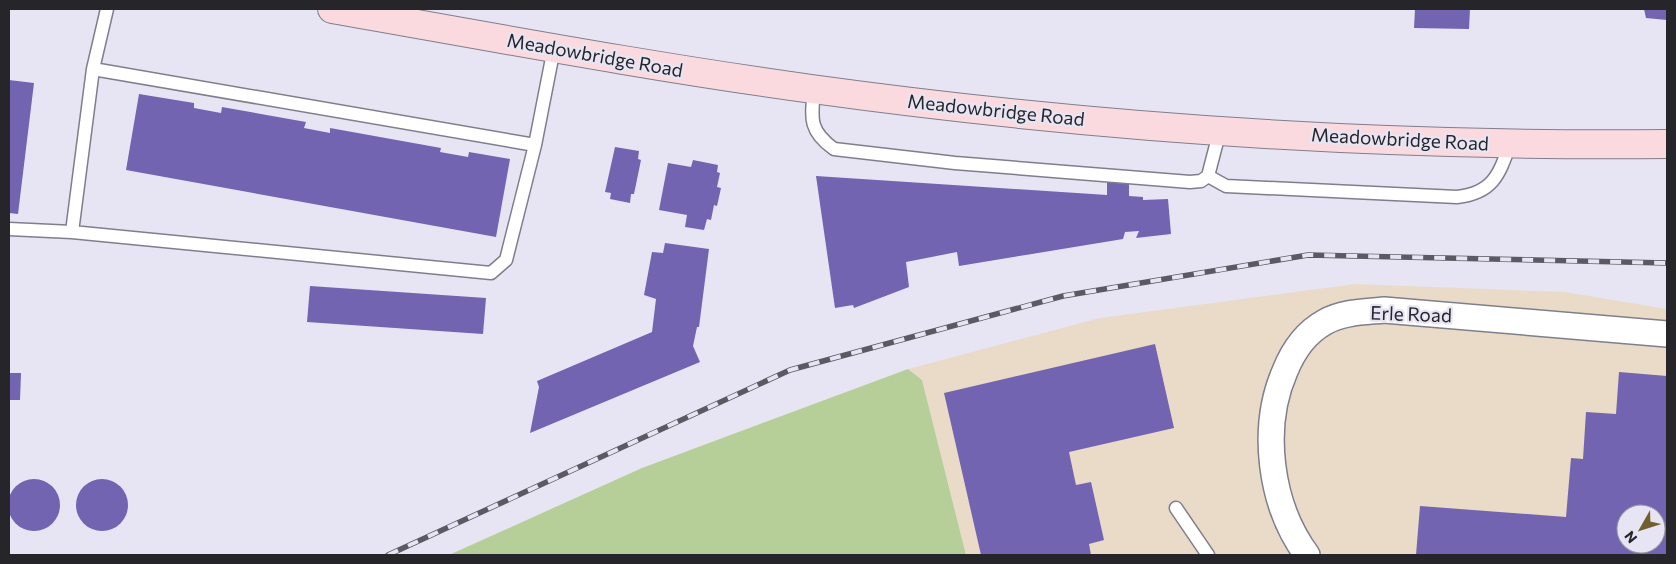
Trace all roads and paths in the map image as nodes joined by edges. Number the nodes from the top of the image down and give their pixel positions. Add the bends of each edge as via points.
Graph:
1 (107, 9) edge
2 (332, 9) edge
3 (554, 48) junction
4 (93, 69) junction
5 (814, 90) junction
6 (1220, 130) junction
7 (535, 144) junction
8 (1510, 144) junction
9 (1667, 144) edge
10 (1208, 176) junction
11 (9, 229) edge
12 (72, 232) junction
13 (1667, 334) edge
14 (1176, 508) dead end
15 (1208, 555) edge
16 (1308, 555) edge

1 - 4 lane
2 - 3 main road, Meadowbridge Road
3 - 5 main road, Meadowbridge Road via 662,68
3 - 7 lane
4 - 7 lane
4 - 12 lane
5 - 6 main road, Meadowbridge Road via 1040,116
5 - 10 lane via 813,126 820,139 834,149 955,163 1190,182 1201,181
6 - 8 main road, Meadowbridge Road
6 - 10 lane
7 - 12 lane via 506,260 491,273
8 - 9 main road, Meadowbridge Road
8 - 10 lane via 1500,172 1489,185 1474,195 1457,197 1232,187
11 - 12 lane
13 - 16 street, Erle Road via 1384,310 1344,314 1324,322 1306,335 1293,353 1278,386 1272,418 1271,450 1278,489 1287,517
14 - 15 lane

